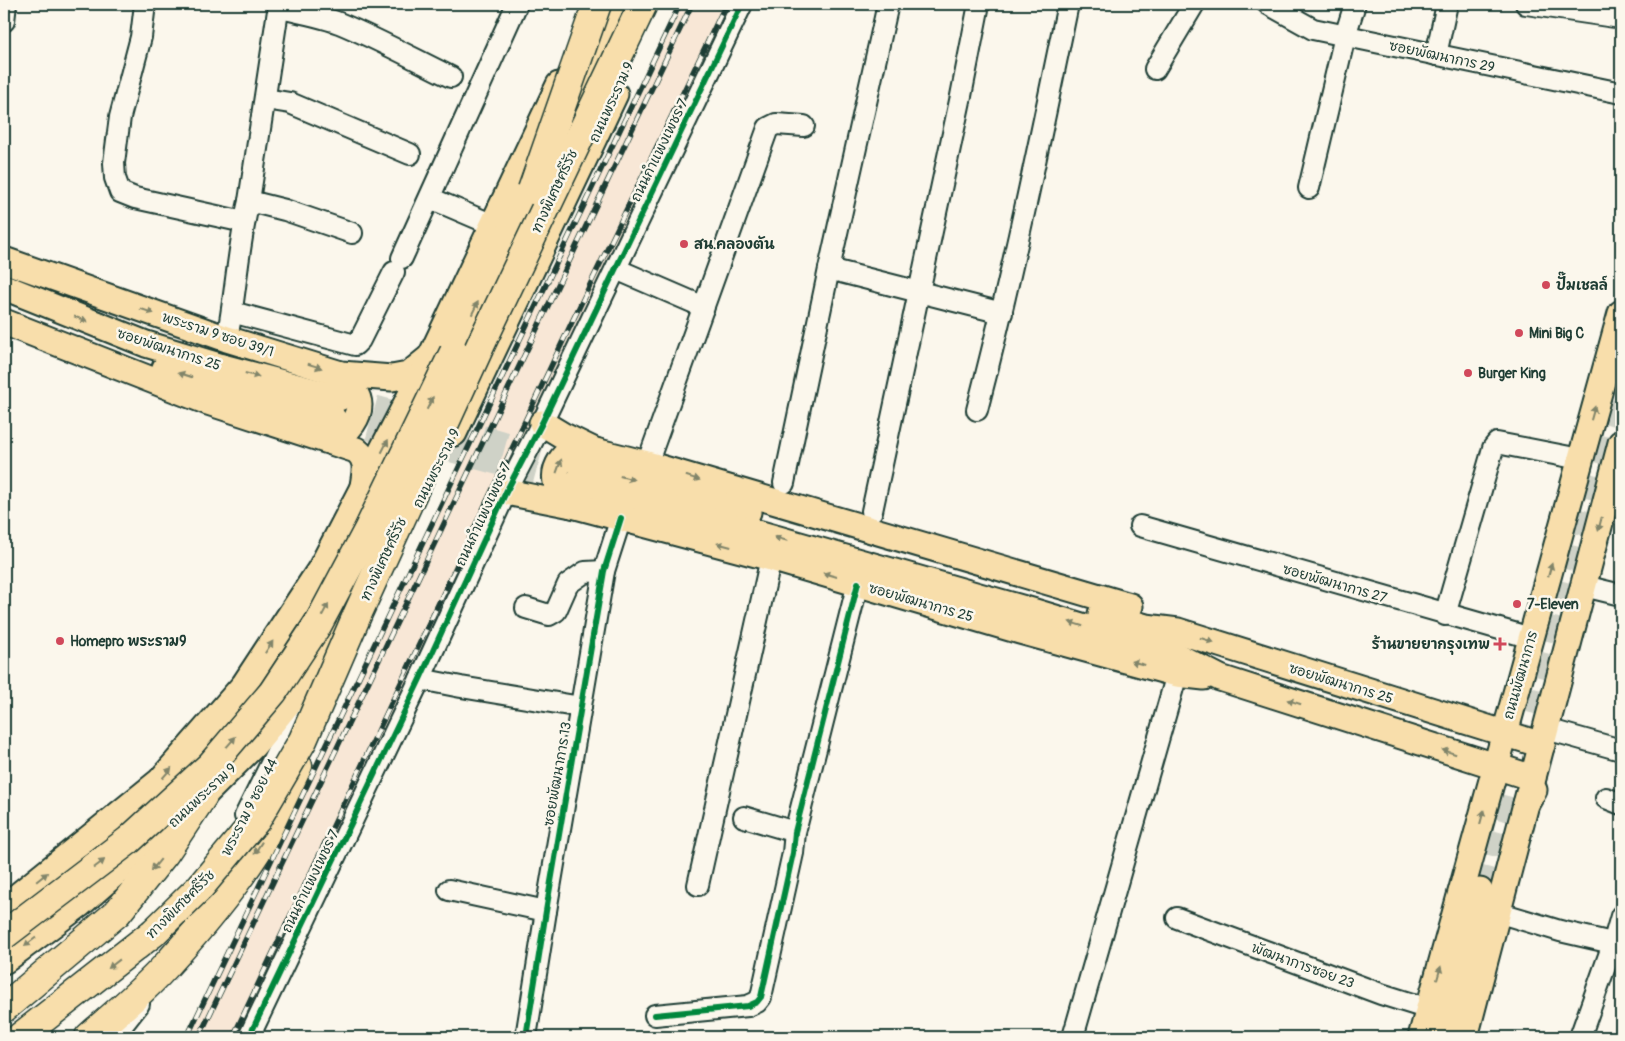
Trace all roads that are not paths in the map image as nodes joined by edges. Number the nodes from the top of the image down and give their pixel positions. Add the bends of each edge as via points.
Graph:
1 (6, 4) edge
2 (145, 4) edge
3 (517, 4) edge
4 (599, 4) edge
5 (618, 4) edge
6 (643, 4) edge
7 (658, 4) edge
8 (742, 4) edge
9 (888, 4) edge
10 (979, 4) edge
11 (1068, 4) edge
12 (1194, 4) edge
13 (1268, 4) edge
14 (1355, 4) edge
15 (1447, 4) edge
16 (1526, 4) edge
17 (279, 6) edge
18 (1621, 18) edge
19 (4, 21) edge
20 (1345, 36) junction
21 (1436, 54) junction
22 (1155, 69) dead end
23 (451, 78) dead end
24 (1621, 93) edge
25 (265, 98) junction
26 (804, 126) dead end
27 (410, 154) dead end
28 (1309, 188) dead end
29 (532, 190) junction
30 (430, 198) junction
31 (249, 201) junction
32 (244, 222) junction
33 (492, 225) junction
34 (352, 233) dead end
35 (4, 260) edge
36 (616, 269) junction
37 (829, 269) junction
38 (4, 287) edge
39 (919, 292) junction
40 (4, 305) edge
41 (704, 307) junction
42 (232, 312) junction
43 (1002, 313) junction
44 (1621, 313) edge
45 (4, 322) edge
46 (227, 339) junction
47 (431, 356) junction
48 (342, 374) junction
49 (977, 410) dead end
50 (331, 418) junction
51 (542, 423) junction
52 (1621, 443) tunnel mouth
53 (1580, 459) junction
54 (647, 464) junction
55 (581, 476) junction
56 (784, 482) dead end
57 (362, 489) junction
58 (506, 492) junction
59 (1615, 493) edge
60 (872, 511) dead end
61 (621, 518) junction
62 (1140, 526) dead end
63 (771, 558) junction
64 (604, 571) junction
65 (858, 583) junction
66 (1584, 586) junction
67 (1621, 595) edge
68 (526, 608) dead end
69 (356, 609) junction
70 (1445, 615) junction
71 (1178, 631) junction
72 (1531, 638) junction
73 (329, 648) junction
74 (1177, 674) junction
75 (1220, 678) junction
76 (420, 679) junction
77 (1386, 697) junction
78 (581, 707) junction
79 (1376, 729) junction
80 (1504, 734) junction
81 (1546, 738) junction
82 (1621, 750) edge
83 (1496, 766) junction
84 (1533, 778) junction
85 (203, 796) junction
86 (1526, 804) junction
87 (744, 817) dead end
88 (795, 832) junction
89 (698, 885) dead end
90 (449, 890) dead end
91 (1486, 897) junction
92 (4, 907) edge
93 (546, 911) junction
94 (1621, 916) edge
95 (1177, 918) dead end
96 (4, 935) edge
97 (1617, 945) edge
98 (172, 960) junction
99 (4, 961) edge
100 (4, 1008) edge
101 (1429, 1009) junction
102 (656, 1015) dead end
103 (20, 1037) edge
104 (89, 1037) edge
105 (113, 1037) edge
106 (249, 1037) edge
107 (526, 1037) edge
108 (1073, 1037) edge
109 (1421, 1037) edge
110 (1441, 1037) edge
111 (1451, 1037) edge
112 (1465, 1037) edge
113 (1580, 1037) edge

1 - 19 street
2 - 32 street via 141,37 119,126 114,170 120,192
3 - 30 street
4 - 29 highway, bridge
4 - 33 main road
5 - 29 highway, ทางพิเศษศรีรัช, bridge
6 -> 103 highway, ทางพิเศษศรีรัช, bridge via 473,362 303,740 256,819 200,886 153,933
7 - 69 main road, ถนนพระราม 9 via 439,464
8 - 36 street, ถนนกำแพงเพชร 7
9 - 37 street
10 - 39 street
11 - 43 street
12 - 22 street
13 - 20 street, ซอยพัฒนาการ 29 via 1313,29
14 - 20 street
15 - 21 street
16 - 18 street
17 - 23 street via 338,23
17 - 25 street
20 - 21 street, ซอยพัฒนาการ 29
20 - 28 street
21 - 24 street, ซอยพัฒนาการ 29
25 - 27 street via 290,103
25 - 31 street
26 - 41 street via 776,124 768,128
96 -> 29 highway, ทางพิเศษศรีรัช, bridge via 129,840 211,765 273,692 318,624 368,530
30 - 33 street
30 - 42 street via 355,345
31 - 32 street
31 - 34 street
32 - 42 street
33 - 47 main road
35 -> 46 main road, พระราม 9 ซอย 39/1
36 - 41 street
36 - 51 street, ถนนกำแพงเพชร 7
37 - 39 street
37 - 56 street
38 -> 50 main road, ซอยพัฒนาการ 25 via 146,344 219,366
39 - 43 street
39 - 60 street
50 -> 40 main road, ซอยพัฒนาการ 25 via 133,358
41 - 54 street
42 - 46 street
43 - 49 street
53 -> 44 main road, ถนนพัฒนาการ
45 - 50 main road via 208,402 280,426
46 -> 48 main road, พระราม 9 ซอย 39/1
47 - 48 main road, พระราม 9 ซอย 39/1 via 408,374 392,378
57 -> 47 main road
48 - 50 main road via 359,405 356,419 346,432 336,437
50 - 57 main road via 362,454 366,465
51 - 55 main road, ซอยพัฒนาการ 25 via 562,435
51 - 58 street, ถนนกำแพงเพชร 7
52 - 59 main road
53 - 70 street via 1497,443
72 -> 53 main road, ถนนพัฒนาการ
54 - 55 main road, ซอยพัฒนาการ 25
54 -> 71 main road, ซอยพัฒนาการ 25 via 1147,611
55 - 58 main road, ซอยพัฒนาการ 25
55 - 61 main road, ซอยพัฒนาการ 25
55 -> 71 main road, ซอยพัฒนาการ 25 via 1146,627
75 -> 55 main road, ซอยพัฒนาการ 25 via 1171,653 1032,610 670,508
92 -> 57 main road via 160,781 237,692 321,568
58 - 76 street, ถนนกำแพงเพชร 7
59 -> 66 main road
63 -> 61 main road, ซอยพัฒนาการ 25
61 - 64 street, ซอยพัฒนาการ 13
62 - 70 street, ซอยพัฒนาการ 27
65 -> 63 main road, ซอยพัฒนาการ 25
63 - 89 street
64 - 68 street via 585,572 568,584 556,611 549,615
64 - 78 street, ซอยพัฒนาการ 13
74 -> 65 main road, ซอยพัฒนาการ 25
65 - 88 street
66 - 67 street
66 - 81 main road
69 - 73 main road, ถนนพระราม 9
69 -> 98 highway via 308,743 280,809 259,848
70 - 72 street, ซอยพัฒนาการ 27
71 -> 77 main road, ซอยพัฒนาการ 25
72 - 80 main road, ถนนพัฒนาการ
73 - 85 main road, ถนนพระราม 9 via 253,746
73 - 98 street, พระราม 9 ซอย 44
74 - 75 main road, ซอยพัฒนาการ 25
74 - 108 street
79 -> 75 main road, ซอยพัฒนาการ 25
76 - 78 street
76 - 106 street, ถนนกำแพงเพชร 7
77 - 79 main road via 1389,709 1385,722
77 - 80 main road, ซอยพัฒนาการ 25
78 - 93 street, ซอยพัฒนาการ 13
83 -> 79 main road, ซอยพัฒนาการ 25
80 - 81 main road, ซอยพัฒนาการ 25
80 - 83 main road, ถนนพัฒนาการ
81 - 82 street
81 - 84 main road
81 - 86 main road, ถนนพัฒนาการ via 1533,793
83 - 84 main road, ซอยพัฒนาการ 25
91 -> 83 main road, ถนนพัฒนาการ
84 - 86 main road
85 -> 99 main road, ถนนพระราม 9 via 79,905
85 -> 100 highway via 165,853 117,913
86 - 91 main road, ถนนพัฒนาการ
87 - 88 street
88 - 102 street via 793,854 757,1002 748,1006
90 - 93 street
91 - 97 street via 1560,930
101 -> 91 main road, ถนนพัฒนาการ
91 - 110 main road, ถนนพัฒนาการ
91 - 111 main road, ถนนพัฒนาการ
91 - 112 main road, ถนนพัฒนาการ
93 - 107 street, ซอยพัฒนาการ 13
94 - 97 street
95 - 101 street, พัฒนาการซอย 23
97 - 113 street
98 - 104 highway
98 - 105 street, พระราม 9 ซอย 44
101 - 109 main road, ถนนพัฒนาการ

